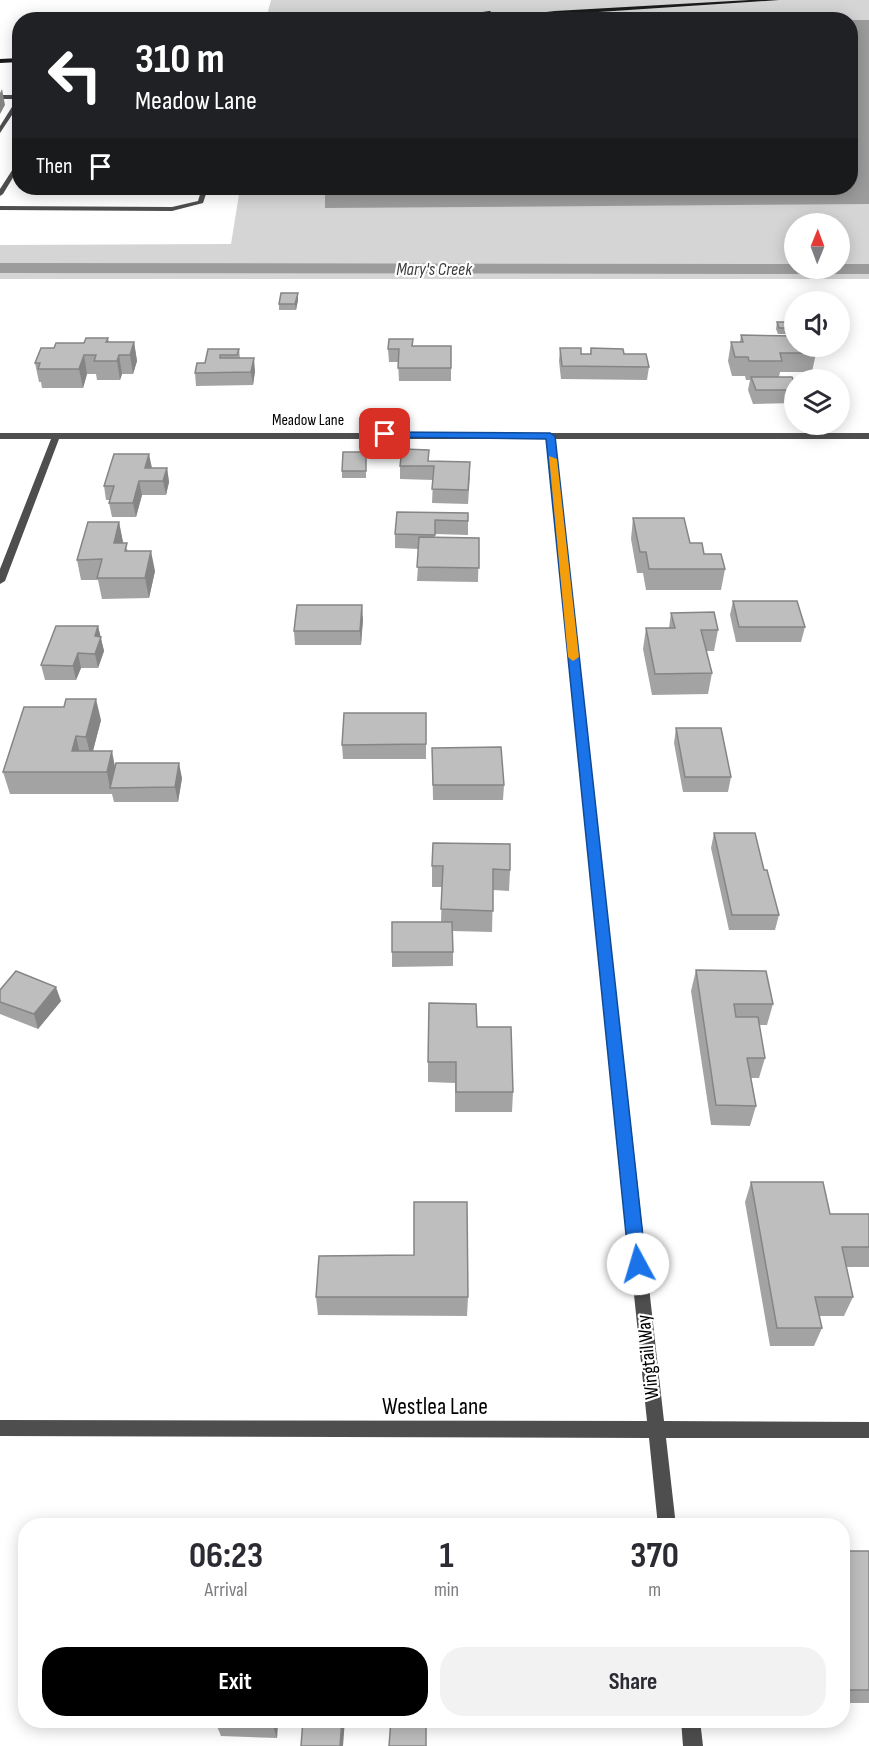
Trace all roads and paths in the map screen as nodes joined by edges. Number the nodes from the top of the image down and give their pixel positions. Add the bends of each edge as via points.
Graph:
1 (766, 0) edge
2 (777, 0) edge
3 (629, 1) edge
4 (520, 9) junction
5 (494, 12) edge
6 (524, 12) edge
7 (575, 12) edge
8 (12, 111) edge
9 (0, 131) edge
10 (12, 174) edge
11 (0, 194) edge
12 (204, 195) edge
13 (0, 208) edge
14 (0, 436) edge
15 (56, 436) junction
16 (550, 436) junction
17 (869, 436) edge
18 (0, 581) edge
19 (0, 1428) edge
20 (655, 1430) junction
21 (869, 1430) edge
22 (666, 1518) edge
23 (691, 1728) edge
24 (693, 1746) edge

1 - 2 street
1 - 7 street
3 - 4 street
4 - 5 street
4 - 6 street
8 - 9 street
10 - 11 street
12 - 13 street via 201,202 172,209
14 - 15 street, Meadow Lane
15 - 16 street, Meadow Lane
15 - 18 street
16 - 17 street, Meadow Lane
16 - 20 street, Wingtail Way
19 - 20 street, Westlea Lane
20 - 21 street, Westlea Lane
20 - 22 street, Wingtail Way
23 - 24 street

